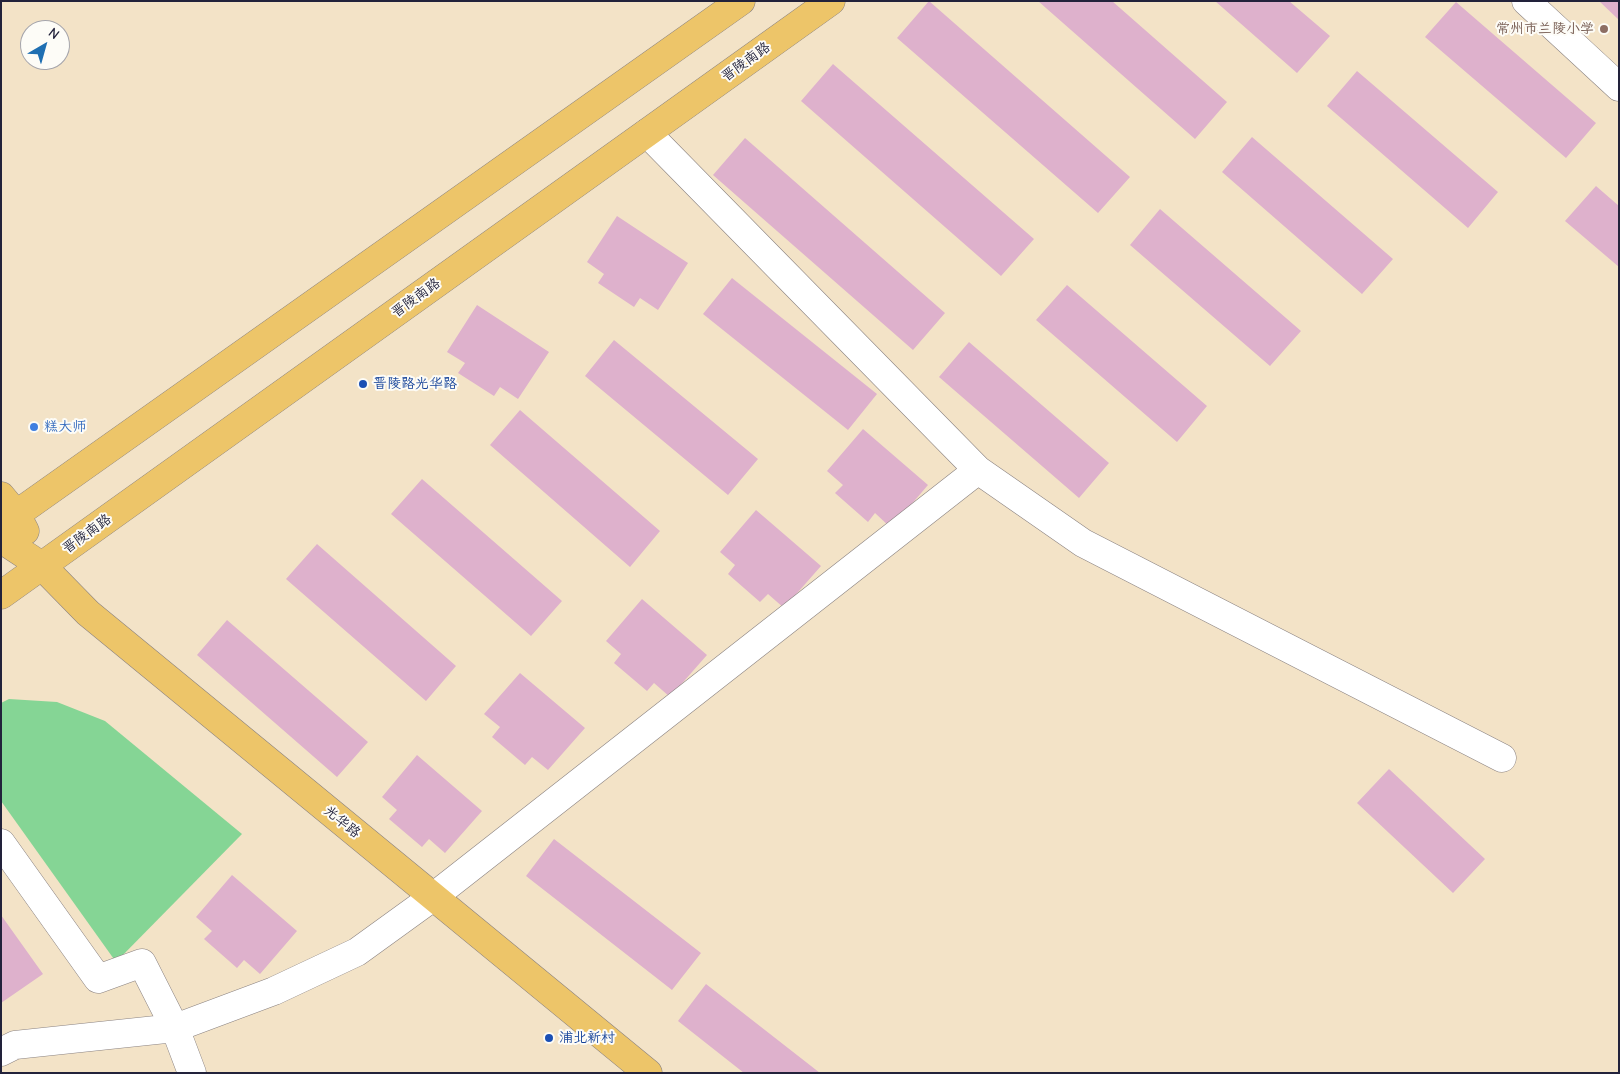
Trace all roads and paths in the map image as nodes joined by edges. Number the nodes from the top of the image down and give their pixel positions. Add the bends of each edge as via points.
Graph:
1 (831, 1) edge
2 (1526, 1) edge
3 (740, 2) edge
4 (1619, 87) edge
5 (647, 133) junction
6 (978, 470) junction
7 (6, 512) edge
8 (1, 539) edge
9 (42, 566) junction
10 (1, 595) edge
11 (1502, 758) dead end
12 (1, 843) edge
13 (433, 897) junction
14 (175, 1028) junction
15 (1, 1052) edge
16 (192, 1073) edge
17 (648, 1073) edge

1 - 5 main road, 晋陵南路
2 - 4 street
3 - 7 main road
5 - 6 street
5 - 9 main road, 晋陵南路
6 - 11 street via 1083,543
6 - 13 street
7 - 9 main road, 光华路
8 - 9 main road, 光华路
9 - 10 main road, 晋陵南路
9 - 13 main road, 光华路 via 88,613
12 - 14 street via 98,979 142,963
13 - 14 street via 357,952 274,991
13 - 17 main road, 光华路
14 - 15 street via 14,1045
14 - 16 street

